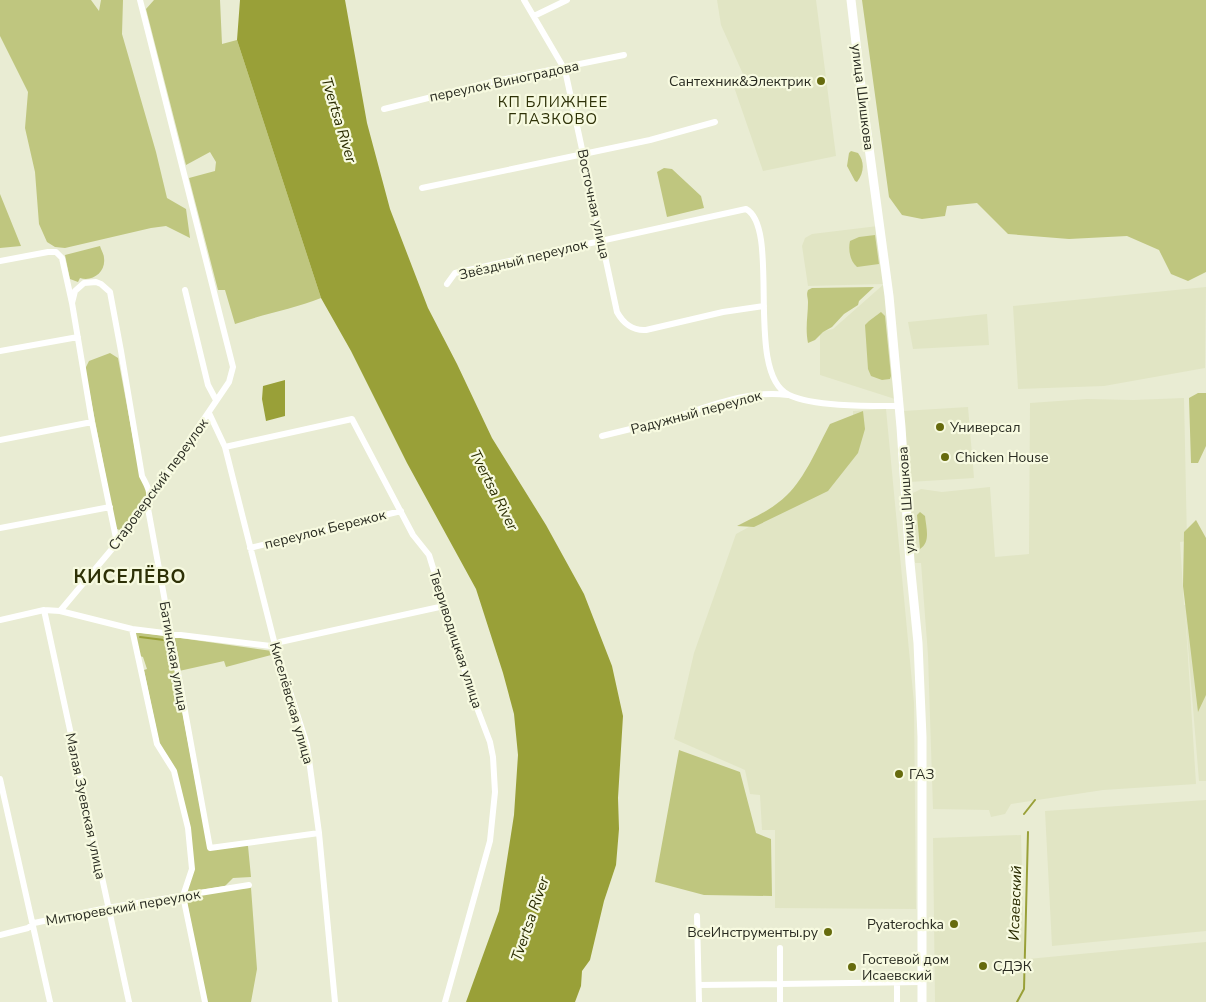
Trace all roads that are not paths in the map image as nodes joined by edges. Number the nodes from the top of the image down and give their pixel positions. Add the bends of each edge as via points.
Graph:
1 (140, 0) edge
2 (524, 0) edge
3 (567, 0) edge
4 (852, 0) edge
5 (534, 16) junction
6 (624, 55) dead end
7 (564, 68) junction
8 (384, 109) dead end
9 (716, 122) dead end
10 (584, 154) junction
11 (422, 188) dead end
12 (602, 240) junction
13 (0, 261) edge
14 (447, 284) dead end
15 (185, 290) dead end
16 (72, 303) junction
17 (764, 306) junction
18 (78, 337) junction
19 (0, 351) edge
20 (791, 396) junction
21 (216, 400) junction
22 (900, 406) junction
23 (208, 413) junction
24 (92, 422) junction
25 (602, 436) dead end
26 (0, 440) edge
27 (225, 447) junction
28 (147, 503) junction
29 (110, 507) junction
30 (401, 511) junction
31 (0, 528) edge
32 (117, 543) junction
33 (250, 548) junction
34 (444, 606) junction
35 (44, 610) junction
36 (60, 611) junction
37 (0, 620) edge
38 (132, 629) junction
39 (169, 634) junction
40 (275, 645) junction
41 (0, 779) edge
42 (319, 832) junction
43 (249, 884) dead end
44 (183, 896) junction
45 (107, 908) junction
46 (697, 916) dead end
47 (34, 923) junction
48 (0, 936) edge
49 (780, 948) dead end
50 (922, 982) junction
51 (896, 983) junction
52 (780, 984) junction
53 (698, 985) junction
54 (50, 1002) edge
55 (129, 1002) edge
56 (205, 1002) edge
57 (335, 1002) edge
58 (445, 1002) edge
59 (699, 1002) edge
60 (780, 1002) edge
61 (897, 1002) edge
62 (922, 1002) edge

1 - 21 street, Староверский переулок via 233,367 229,382
2 - 5 street, Восточная улица
3 - 5 street
4 - 22 main road, улица Шишкова
5 - 7 street, Восточная улица
6 - 7 street, переулок Виноградова
7 - 8 street, переулок Виноградова
7 - 10 street, Восточная улица
9 - 10 street
10 - 11 street
10 - 12 street, Восточная улица
12 - 14 street, Звёздный переулок via 455,273
12 - 17 street, Восточная улица via 617,312 622,320 636,329 646,330
12 - 17 street, Звёздный переулок via 743,208 749,210 756,220 762,248
13 - 16 street via 56,252 62,258
15 - 21 street via 208,385
16 - 18 street
16 - 28 street, Батинская улица via 75,291 84,283 96,282 110,292 142,476 149,489
17 - 20 street via 771,373 781,390
18 - 19 street
18 - 24 street
20 - 22 street, Радужный переулок via 861,406
20 - 25 street, Радужный переулок via 771,393 742,397
21 - 23 street, Староверский переулок
22 - 50 main road, улица Шишкова via 921,705
23 - 27 street, Киселёвская улица
23 - 28 street, Староверский переулок
24 - 26 street
24 - 29 street
27 - 30 street, Твериводицкая улица via 352,420
27 - 33 street, Киселёвская улица
28 - 32 street, Староверский переулок
28 - 39 street, Батинская улица
29 - 31 street
29 - 32 street
30 - 33 street, переулок Бережок
30 - 34 street, Твериводицкая улица via 413,535 429,555
32 - 36 street, Староверский переулок
33 - 40 street, Киселёвская улица
34 - 40 street
34 - 58 street, Твериводицкая улица via 490,742 495,792 490,841
35 - 36 street
35 - 37 street
35 - 45 street, Малая Зуевская улица
36 - 38 street
38 - 39 street
38 - 44 street via 157,744 174,771 188,828 192,869
39 - 40 street
39 - 42 street, Батинская улица via 210,848
40 - 42 street, Киселёвская улица via 307,745
41 - 47 street
42 - 57 street, Киселёвская улица
43 - 44 street, Митюревский переулок
44 - 45 street, Митюревский переулок
44 - 56 street
45 - 47 street, Митюревский переулок
45 - 55 street, Малая Зуевская улица
46 - 53 street
47 - 48 street, Митюревский переулок via 28,928
47 - 54 street
49 - 52 street
50 - 51 street
50 - 62 main road, улица Шишкова
51 - 52 street
51 - 61 street
52 - 53 street
52 - 60 street
53 - 59 street

